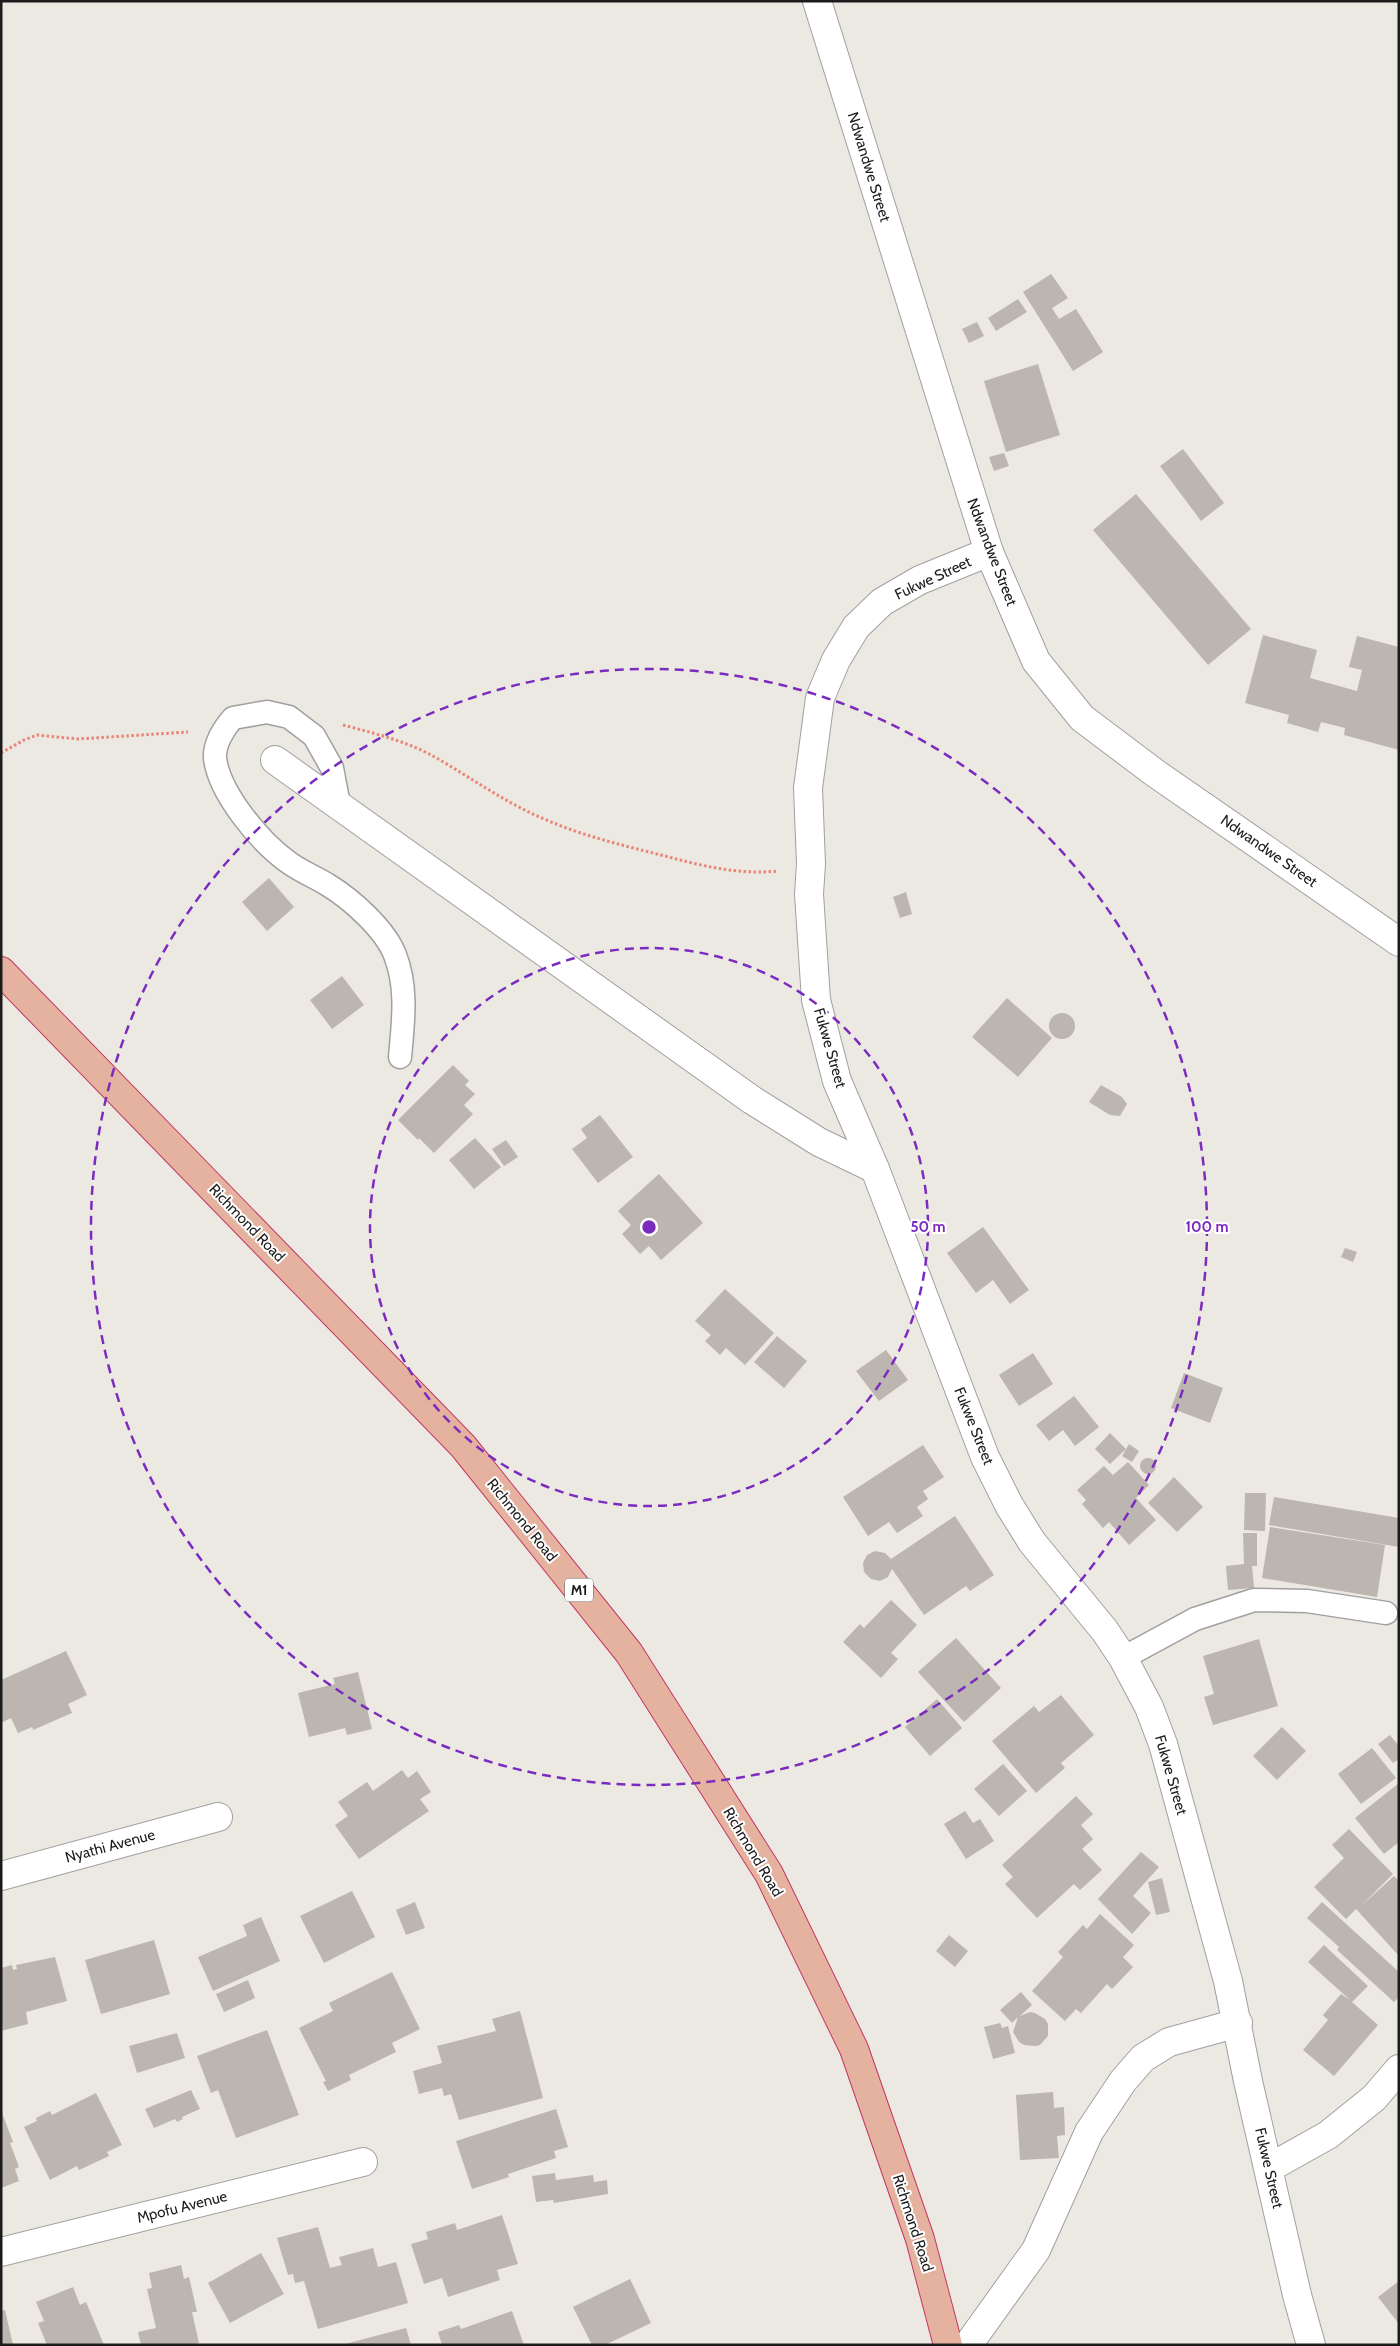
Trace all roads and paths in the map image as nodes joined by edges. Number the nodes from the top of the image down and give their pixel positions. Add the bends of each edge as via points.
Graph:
1 (817, 1) edge
2 (989, 552) junction
3 (338, 724) dead end
4 (221, 731) junction
5 (1, 752) edge
6 (275, 760) dead end
7 (339, 805) junction
8 (811, 864) junction
9 (1399, 942) edge
10 (1, 971) edge
11 (400, 1057) dead end
12 (874, 1169) junction
13 (1386, 1613) dead end
14 (1123, 1658) junction
15 (218, 1817) dead end
16 (1, 1876) edge
17 (1238, 2023) junction
18 (1399, 2069) edge
19 (363, 2162) dead end
20 (1269, 2168) junction
21 (1, 2252) edge
22 (948, 2345) edge
23 (968, 2345) edge
24 (1311, 2345) edge

1 - 2 street, Ndwandwe Street
2 - 8 street, Fukwe Street via 920,580 882,602 856,627 836,660 820,698 808,788
2 - 9 street, Ndwandwe Street via 1036,661 1082,718
3 - 8 path via 399,740 439,759 506,801 548,821 592,836 707,867 751,872
4 - 5 path via 78,739 37,735
4 - 7 lane via 232,718 268,712 289,717 314,736 332,768
4 - 11 lane via 215,757 223,785 254,831 288,862 356,906 378,929 395,955 405,999
6 - 7 street
7 - 12 street via 752,1100 819,1142
8 - 12 street, Fukwe Street via 809,894 816,1000 837,1081
10 - 22 highway, Richmond Road / M1 via 463,1446 630,1653 769,1874 854,2049 920,2239
12 - 14 street, Fukwe Street via 985,1457 1009,1505 1032,1542
13 - 14 lane via 1307,1601 1254,1600 1195,1619
14 - 17 street, Fukwe Street via 1149,1707 1163,1744
15 - 16 street, Nyathi Avenue
17 - 20 street, Fukwe Street
17 - 23 street via 1170,2042 1143,2058 1123,2081 1089,2132 1036,2250
18 - 20 street via 1374,2098 1328,2135
19 - 21 street, Mpofu Avenue
20 - 24 street, Fukwe Street

